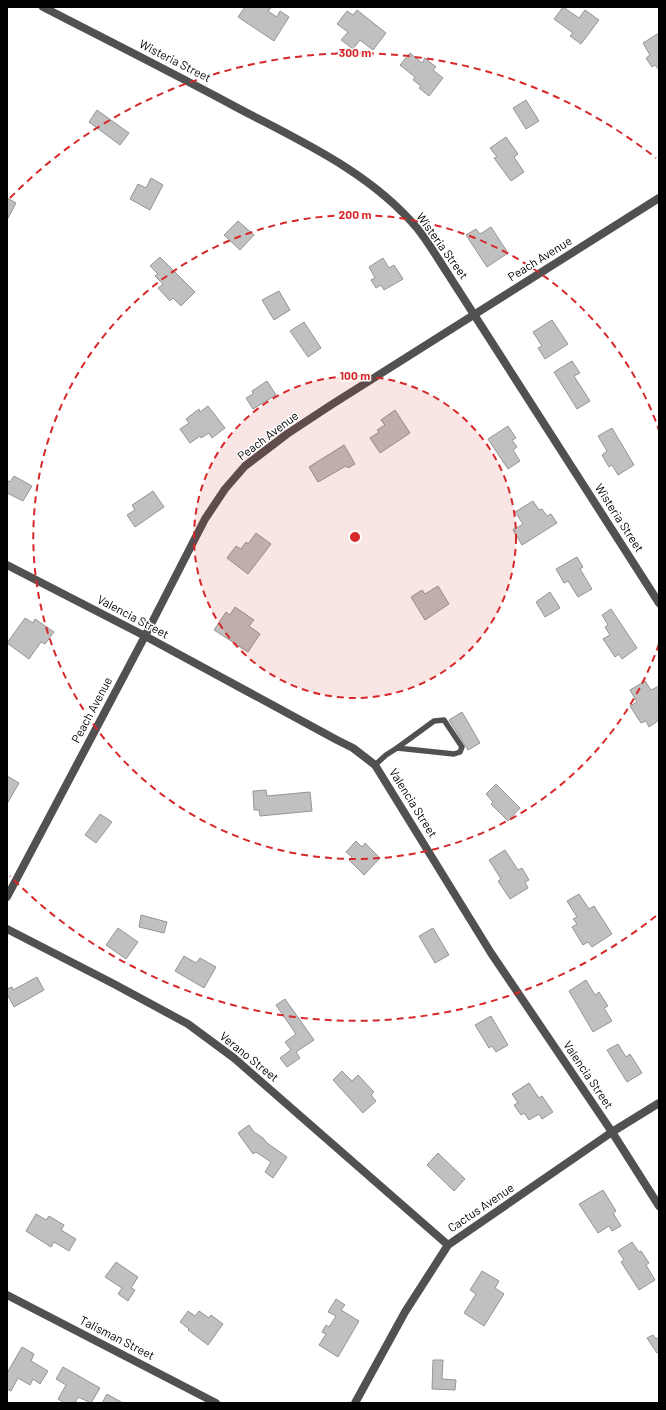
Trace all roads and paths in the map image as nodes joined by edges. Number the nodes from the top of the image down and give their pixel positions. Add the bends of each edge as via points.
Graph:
1 (43, 7) edge
2 (659, 198) edge
3 (474, 315) junction
4 (7, 565) edge
5 (659, 603) edge
6 (145, 636) junction
7 (397, 748) junction
8 (375, 765) junction
9 (7, 897) edge
10 (7, 930) edge
11 (659, 1103) edge
12 (612, 1132) junction
13 (659, 1206) edge
14 (448, 1245) junction
15 (7, 1295) edge
16 (216, 1403) edge
17 (355, 1403) edge

1 - 3 street, Wisteria Street via 321,152 369,183 417,228
2 - 3 street, Peach Avenue
3 - 5 street, Wisteria Street
3 - 6 street, Peach Avenue via 287,434 245,466 225,489 205,519
4 - 6 street, Valencia Street
6 - 8 street, Valencia Street via 353,748
6 - 9 street, Peach Avenue
7 - 7 lane via 434,720 444,720 462,747 460,752 454,754
7 - 8 lane
8 - 12 street, Valencia Street via 491,953
10 - 14 street, Verano Street via 188,1024 234,1058
11 - 12 street, Cactus Avenue
12 - 13 street, Valencia Street
12 - 14 street, Cactus Avenue
14 - 17 street, Cactus Avenue via 405,1312
15 - 16 street, Talisman Street

